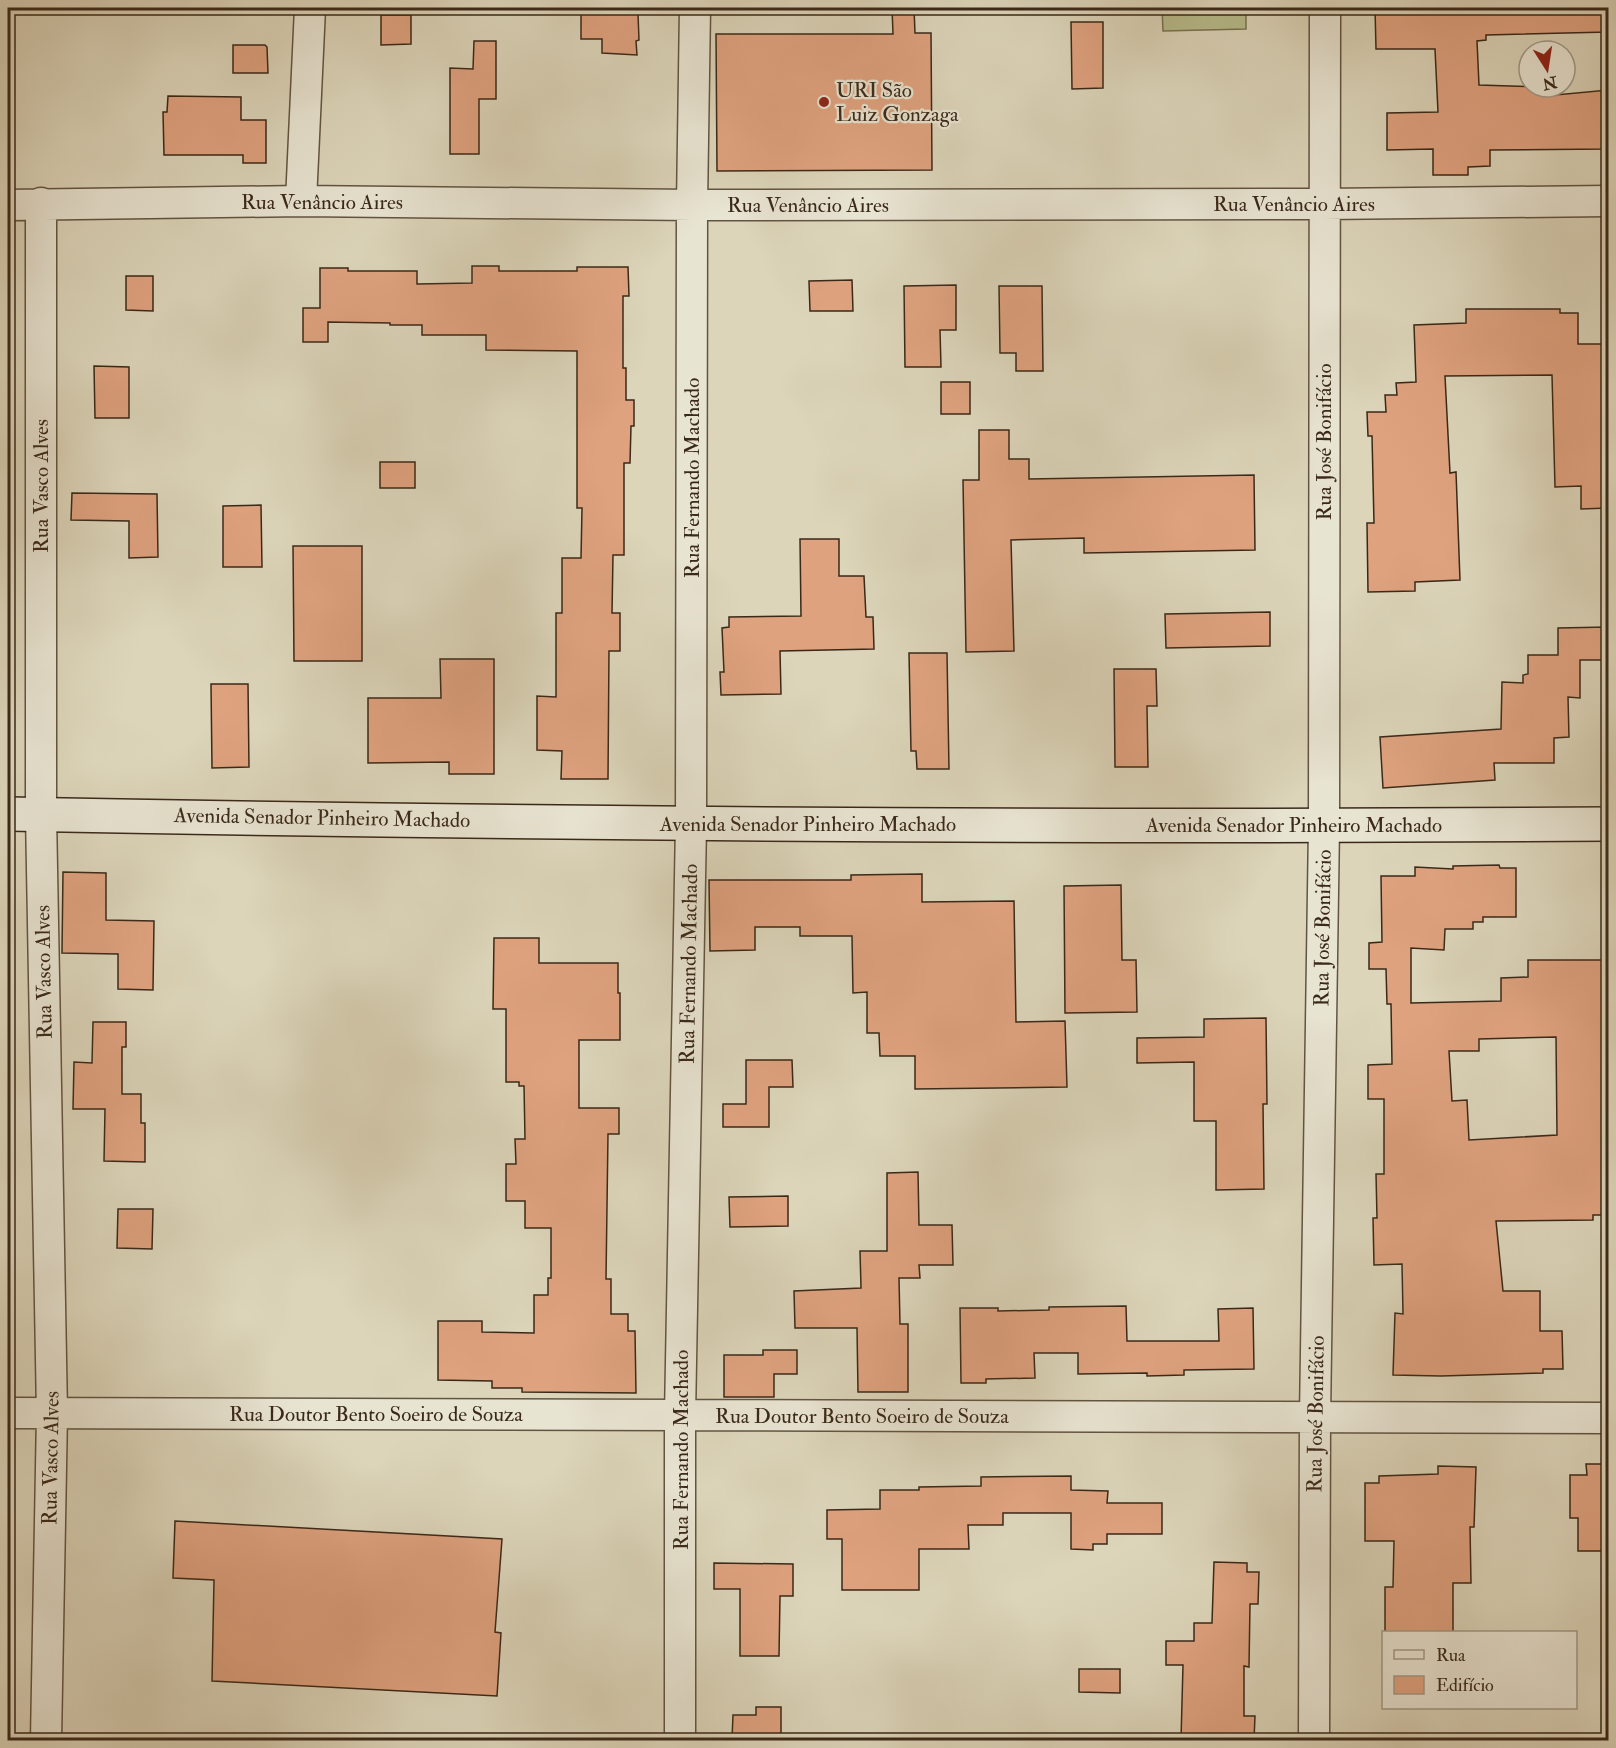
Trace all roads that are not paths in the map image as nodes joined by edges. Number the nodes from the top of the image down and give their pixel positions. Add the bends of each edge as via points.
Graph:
1 (310, 8) edge
2 (695, 8) edge
3 (1325, 8) edge
4 (301, 201) junction
5 (1608, 201) edge
6 (40, 203) junction
7 (1324, 204) junction
8 (8, 205) edge
9 (692, 205) junction
10 (8, 813) edge
11 (41, 814) junction
12 (691, 824) junction
13 (1608, 824) edge
14 (1324, 826) junction
15 (8, 1413) edge
16 (52, 1413) junction
17 (680, 1416) junction
18 (1315, 1417) junction
19 (1608, 1418) edge
20 (46, 1740) edge
21 (680, 1740) edge
22 (1314, 1740) edge

1 - 4 street
2 - 9 street, Rua Fernando Machado
3 - 7 street, Rua José Bonifácio
4 - 6 street, Rua Venâncio Aires
4 - 9 street, Rua Venâncio Aires
5 - 7 street, Rua Venâncio Aires
6 - 8 street, Rua Venâncio Aires
6 - 11 street, Rua Vasco Alves
7 - 9 street, Rua Venâncio Aires
7 - 14 street, Rua José Bonifácio
9 - 12 street, Rua Fernando Machado
10 - 11 main road, Avenida Senador Pinheiro Machado
11 - 12 main road, Avenida Senador Pinheiro Machado
11 - 16 street, Rua Vasco Alves
12 - 14 main road, Avenida Senador Pinheiro Machado
12 - 17 street, Rua Fernando Machado
13 - 14 main road, Avenida Senador Pinheiro Machado
14 - 18 street, Rua José Bonifácio
15 - 16 street, Rua Doutor Bento Soeiro de Souza
16 - 17 street, Rua Doutor Bento Soeiro de Souza
16 - 20 street, Rua Vasco Alves
17 - 18 street, Rua Doutor Bento Soeiro de Souza
17 - 21 street, Rua Fernando Machado
18 - 19 street, Rua Doutor Bento Soeiro de Souza
18 - 22 street, Rua José Bonifácio

